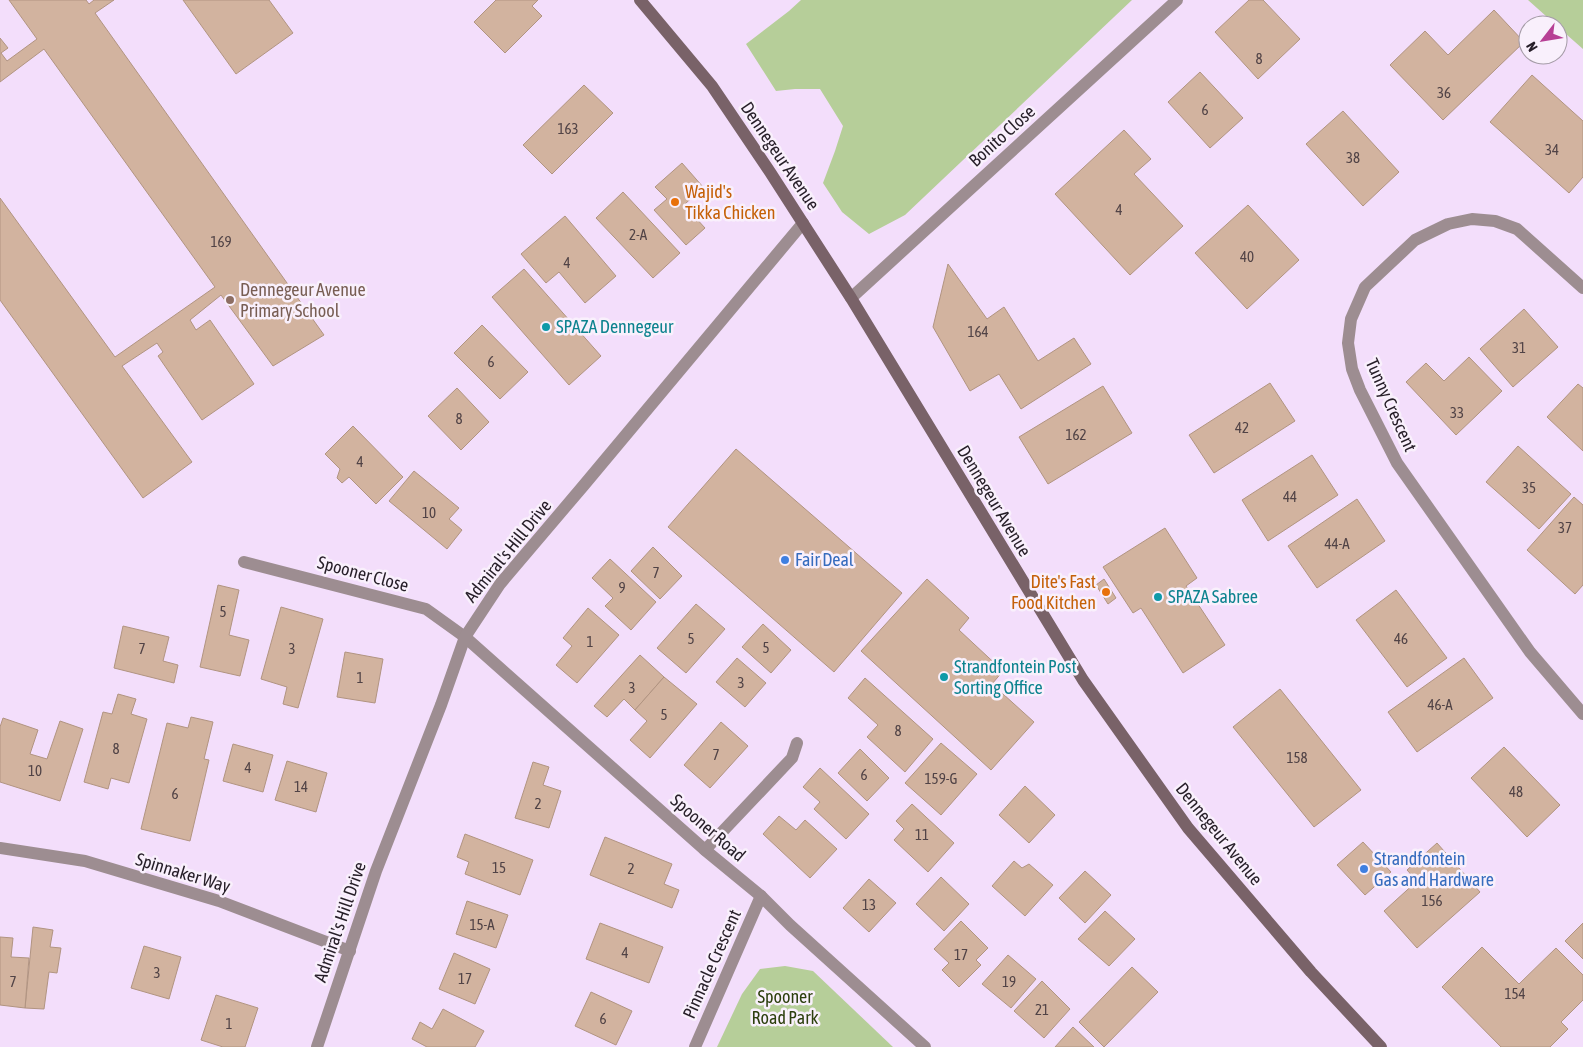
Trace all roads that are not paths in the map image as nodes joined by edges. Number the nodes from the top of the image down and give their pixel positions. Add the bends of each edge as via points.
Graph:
1 (640, 0) edge
2 (1177, 0) edge
3 (803, 223) junction
4 (1583, 288) edge
5 (851, 298) junction
6 (244, 562) dead end
7 (465, 637) junction
8 (1583, 714) edge
9 (797, 743) dead end
10 (0, 848) edge
11 (706, 850) junction
12 (761, 896) junction
13 (350, 951) junction
14 (316, 1047) edge
15 (695, 1047) edge
16 (925, 1047) edge
17 (1381, 1047) edge

1 - 3 street, Dennegeur Avenue via 712,86
2 - 5 street, Bonito Close
3 - 5 street, Dennegeur Avenue
3 - 7 street, Admiral's Hill Drive via 500,584
4 - 8 street, Tunny Crescent via 1517,229 1495,221 1472,219 1448,224 1415,240 1365,287 1350,319 1348,342 1360,390 1397,463 1530,652
5 - 17 street, Dennegeur Avenue via 1083,680 1188,828 1310,972
6 - 7 street, Spooner Close via 426,609
7 - 11 street, Spooner Road
7 - 13 street, Admiral's Hill Drive via 376,871
9 - 11 street via 792,758
10 - 13 street, Spinnaker Way via 85,861 219,901
11 - 12 street, Spooner Road
12 - 15 street, Pinnacle Crescent
12 - 16 street, Spooner Road
13 - 14 street, Admiral's Hill Drive

